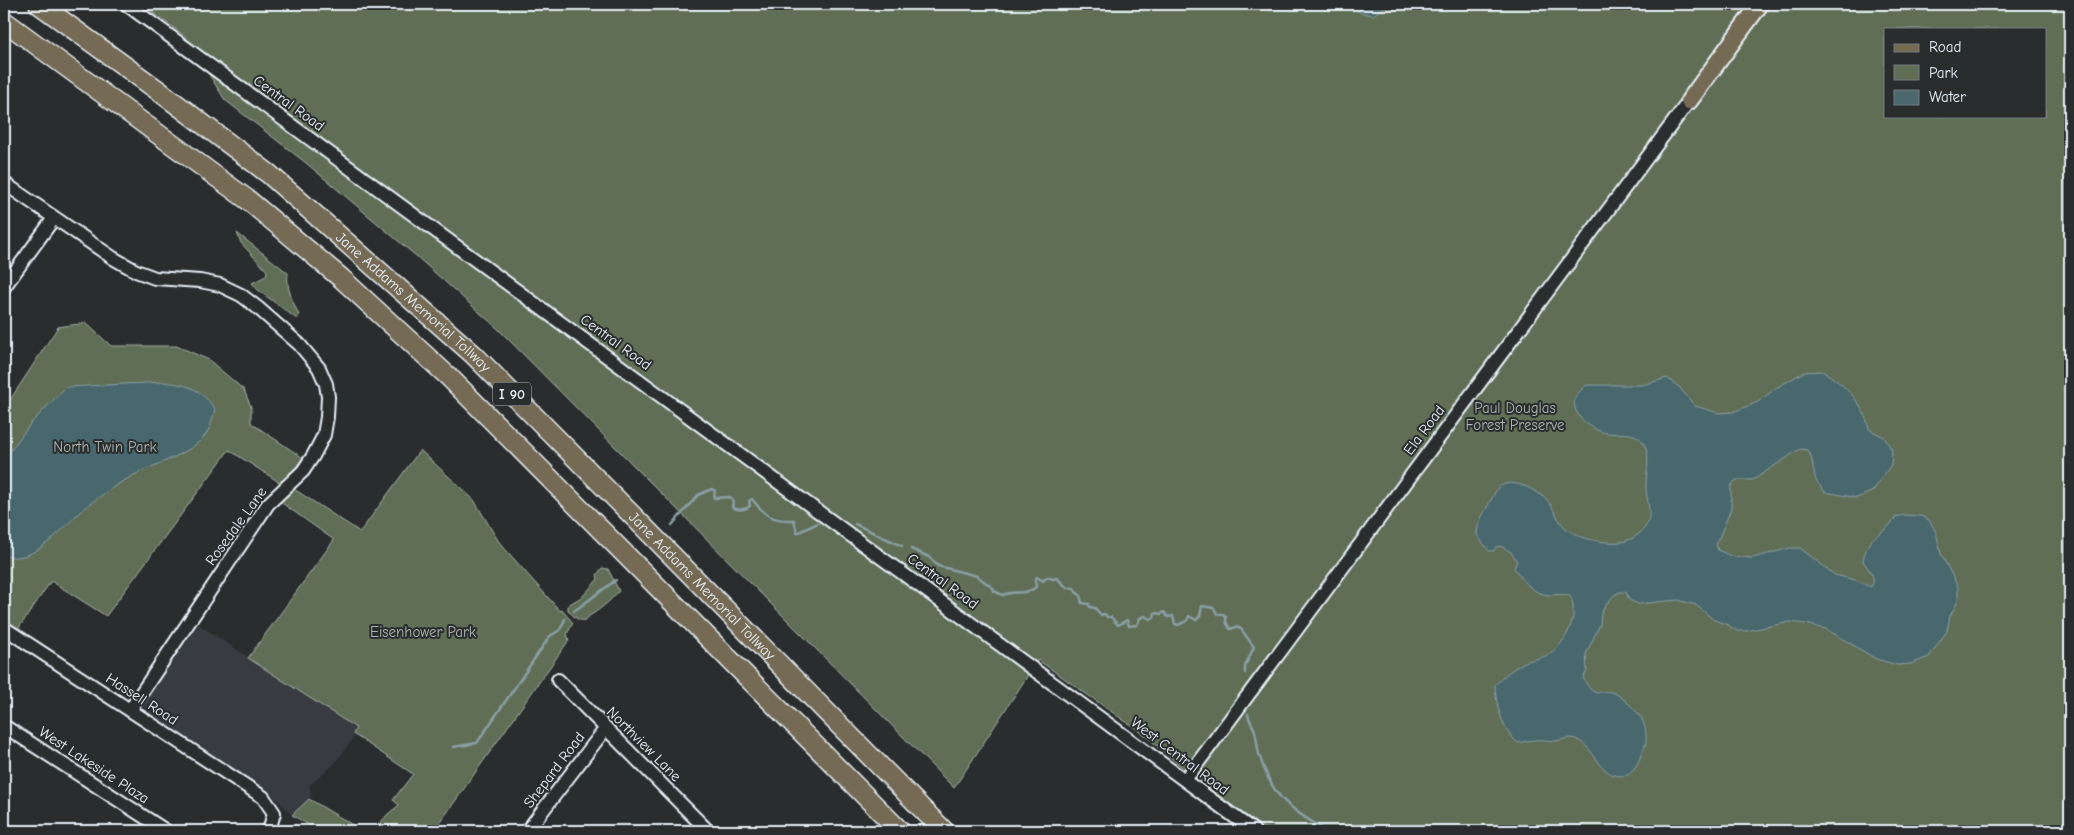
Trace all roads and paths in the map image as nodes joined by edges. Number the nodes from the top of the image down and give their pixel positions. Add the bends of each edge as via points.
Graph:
1 (39, 4) edge
2 (126, 4) edge
3 (1760, 4) edge
4 (4, 21) edge
5 (1689, 101) joint
6 (4, 183) edge
7 (54, 218) junction
8 (4, 288) edge
9 (4, 628) edge
10 (558, 680) dead end
11 (1086, 707) joint
12 (130, 710) junction
13 (4, 726) edge
14 (606, 728) junction
15 (1185, 780) junction
16 (705, 830) edge
17 (166, 831) edge
18 (269, 831) edge
19 (527, 831) edge
20 (900, 831) edge
21 (944, 831) edge
22 (1254, 831) edge

1 - 21 highway, Jane Addams Memorial Tollway / I 90 via 269,174 474,355
2 - 11 street, Central Road
3 - 5 main road
4 - 20 highway, Jane Addams Memorial Tollway / I 90 via 248,200 341,278 450,378
5 - 15 street, Ela Road
6 - 7 street, Rosedale Lane
7 - 8 street
7 - 12 street, Rosedale Lane via 136,271 155,278 220,285 241,295 298,344 319,368 326,384 328,397 324,435 313,456 303,471 268,504
9 - 12 street, Hassell Road
10 - 14 street, Northview Lane
11 - 15 street, West Central Road
12 - 18 street, Hassell Road via 263,797 274,813
13 - 17 street, West Lakeside Plaza
14 - 16 street, Northview Lane
14 - 19 street, Shepard Road
15 - 22 street, West Central Road

